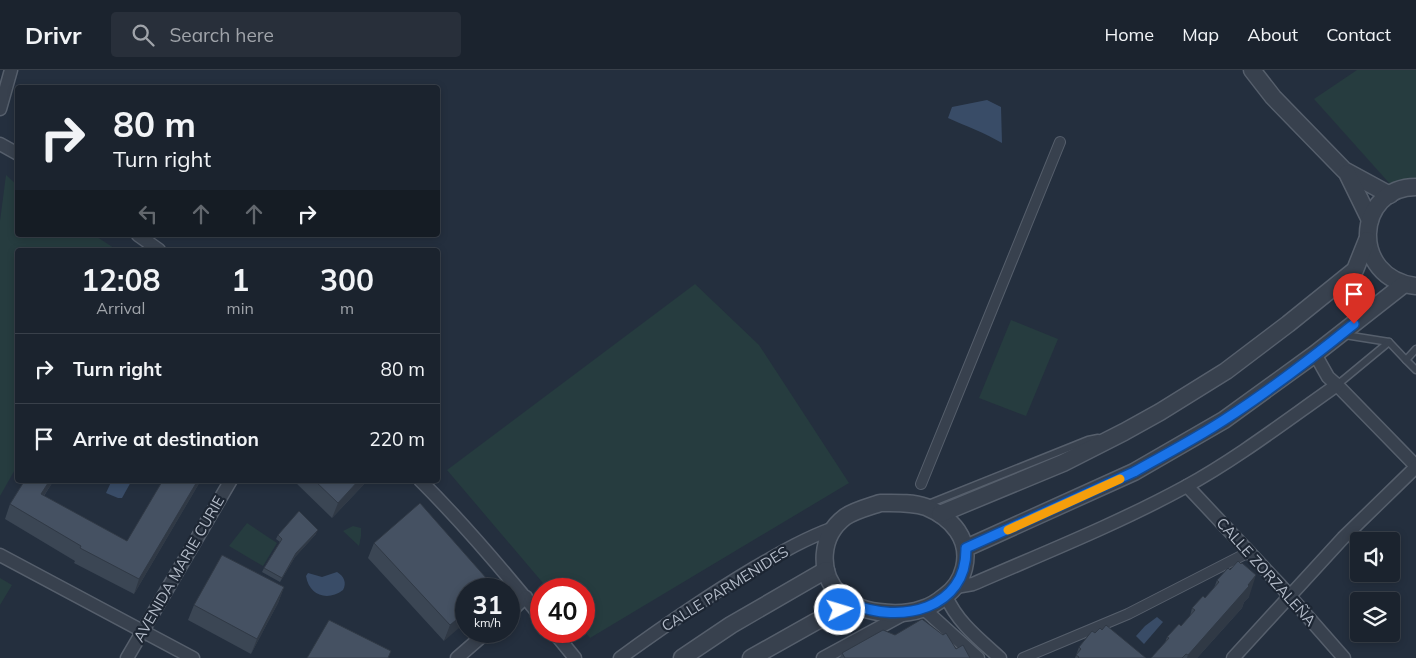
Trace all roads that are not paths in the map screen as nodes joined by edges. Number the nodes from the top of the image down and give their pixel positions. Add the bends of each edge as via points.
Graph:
1 (11, 70) edge
2 (1252, 70) edge
3 (0, 109) edge
4 (1060, 142) dead end
5 (0, 144) edge
6 (15, 152) edge
7 (1347, 173) junction
8 (1416, 187) edge
9 (1390, 194) junction
10 (1370, 220) junction
11 (141, 237) edge
12 (1367, 240) junction
13 (156, 248) edge
14 (1410, 286) edge
15 (1341, 334) junction
16 (1389, 342) junction
17 (1416, 349) edge
18 (1316, 354) junction
19 (1406, 360) junction
20 (1416, 370) edge
21 (1337, 385) junction
22 (1124, 432) junction
23 (1416, 467) edge
24 (229, 483) edge
25 (423, 483) edge
26 (922, 484) dead end
27 (1187, 486) junction
28 (924, 506) junction
29 (940, 514) junction
30 (834, 528) junction
31 (966, 548) junction
32 (1249, 552) junction
33 (0, 555) edge
34 (826, 570) junction
35 (951, 591) junction
36 (1288, 596) junction
37 (526, 598) junction
38 (520, 603) edge
39 (530, 603) edge
40 (852, 604) junction
41 (924, 609) junction
42 (906, 613) junction
43 (143, 630) junction
44 (474, 643) edge
45 (563, 643) edge
46 (127, 658) edge
47 (193, 658) edge
48 (457, 658) edge
49 (575, 658) edge
50 (620, 658) edge
51 (682, 658) edge
52 (751, 658) edge
53 (823, 658) edge
54 (978, 658) edge
55 (1000, 658) edge
56 (1023, 658) edge
57 (1233, 658) edge
58 (1344, 658) edge

1 - 3 street
2 - 7 street via 1273,97
4 - 26 street
5 - 6 street
7 - 9 street
7 - 10 street
8 - 9 street
9 - 10 street
10 - 12 street
11 - 13 street
12 - 14 street via 1373,260 1386,275
12 - 22 street via 1355,270 1295,318 1226,371
14 - 15 street
15 - 16 lane
15 - 18 street
16 - 19 lane
16 - 21 lane
17 - 19 lane
18 - 21 street via 1328,377
18 - 31 street via 1224,420 1134,472
19 - 20 lane
21 - 23 street
21 - 27 street via 1260,440
22 - 28 lane via 1088,440
22 - 29 street via 1063,463
23 - 36 street
24 - 43 street, AVENIDA MARIE CURIE
25 - 37 street
27 - 32 street, CALLE ZORZALEÑA
27 - 35 street via 1144,509
28 - 29 street
28 - 30 street via 880,503 846,517
29 - 31 street via 960,534
30 - 34 street via 826,541
30 - 50 street, CALLE PARMENIDES via 800,542 730,582
31 - 35 street via 963,573
32 - 36 street, CALLE ZORZALEÑA
32 - 56 street via 1128,614
33 - 43 street
34 - 40 street via 840,595
34 - 51 street via 731,625
35 - 41 street
35 - 55 street via 950,606 969,630
36 - 57 street
36 - 58 street, CALLE ZORZALEÑA
37 - 38 street
37 - 39 street
40 - 42 street via 882,613
40 - 52 street
41 - 42 street
41 - 54 street
42 - 53 street
43 - 46 street, AVENIDA MARIE CURIE
43 - 47 street
44 - 48 street
45 - 49 street

